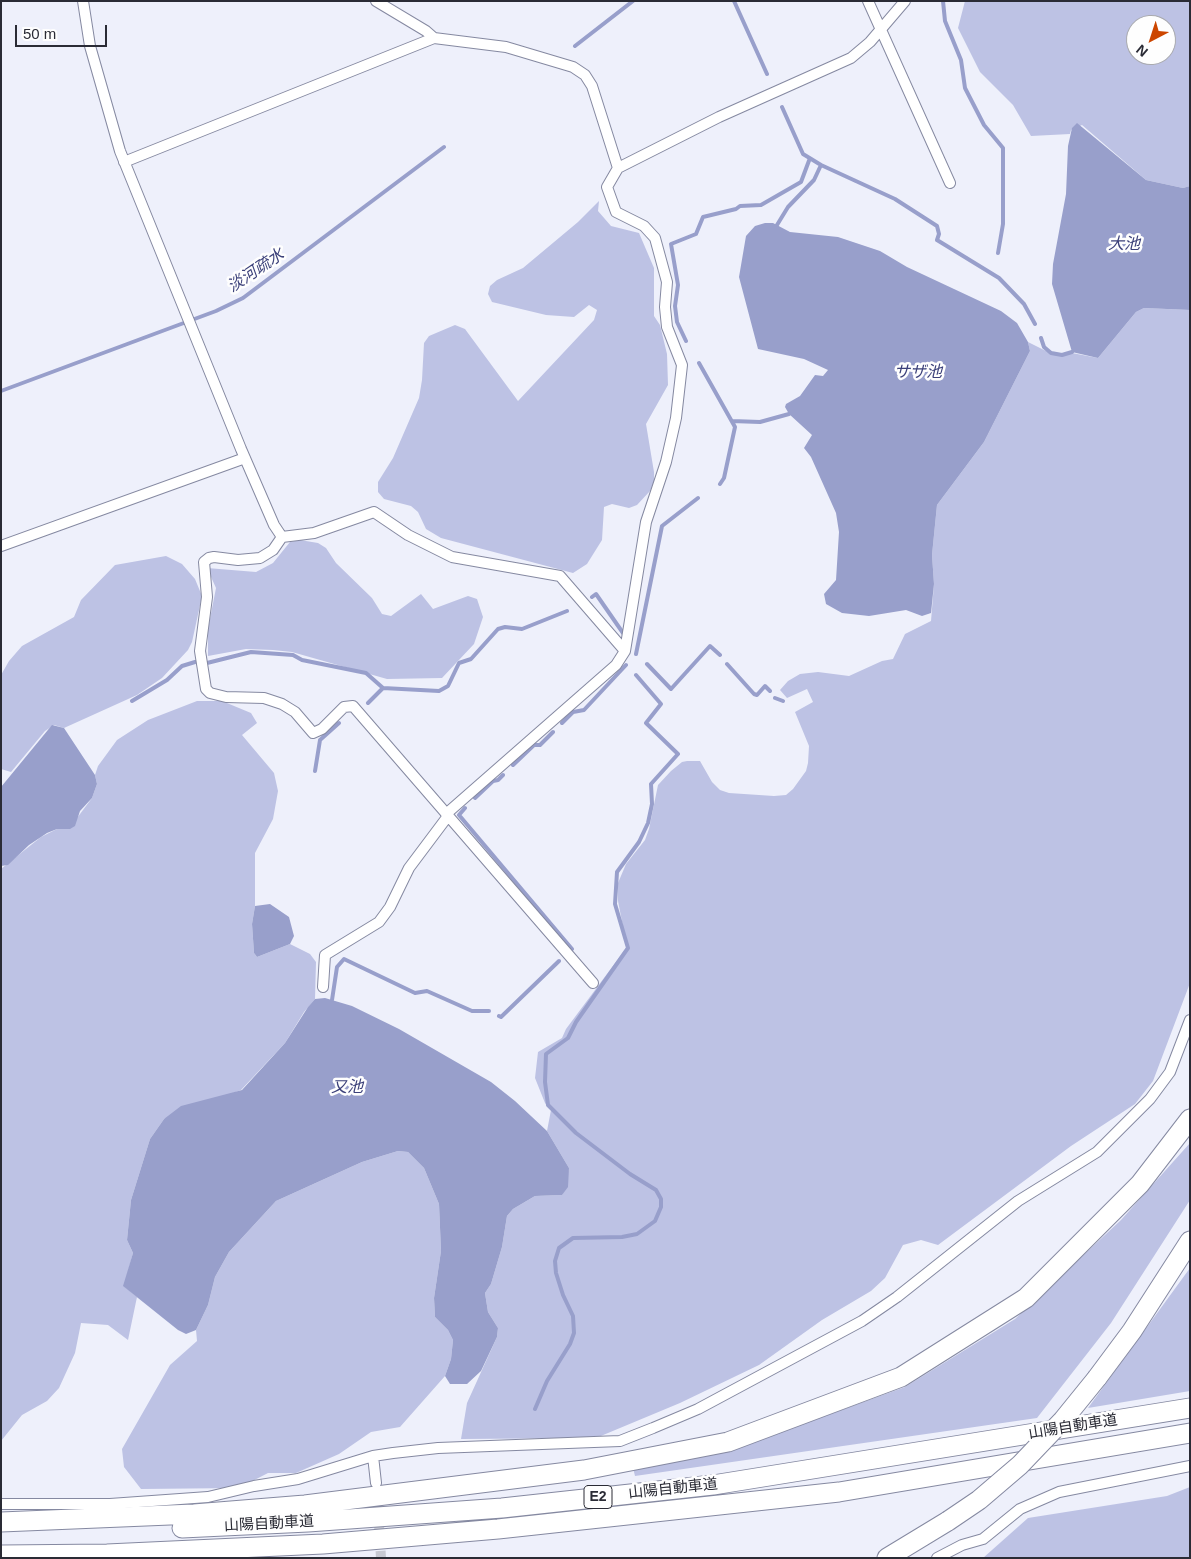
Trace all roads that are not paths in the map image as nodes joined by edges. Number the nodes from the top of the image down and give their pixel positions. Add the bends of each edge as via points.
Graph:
1 (83, 1) edge
2 (376, 1) edge
3 (868, 1) edge
4 (905, 1) edge
5 (880, 30) junction
6 (434, 38) junction
7 (124, 162) junction
8 (618, 168) junction
9 (950, 183) dead end
10 (245, 458) junction
11 (282, 537) junction
12 (1, 546) edge
13 (625, 651) junction
14 (447, 815) junction
15 (593, 984) dead end
16 (323, 987) dead end
17 (1190, 1020) edge
18 (1190, 1119) edge
19 (1190, 1242) edge
20 (1190, 1408) edge
21 (1190, 1433) edge
22 (373, 1456) junction
23 (1190, 1466) edge
24 (376, 1483) tunnel mouth
25 (1, 1504) edge
26 (1, 1522) edge
27 (1, 1530) edge
28 (1, 1555) edge
29 (887, 1558) edge
30 (937, 1558) edge

1 - 7 street via 90,46
2 - 6 street
3 - 5 street
4 - 5 street
5 - 8 street via 851,58 719,117
5 - 9 street
6 - 7 street
6 - 8 street via 506,47 573,67 586,75
7 - 10 street
8 - 13 street via 608,187 616,212 644,226 655,238 667,282 667,327 682,366 676,418 666,462 646,522
10 - 11 street
10 - 12 street
11 - 13 street via 314,533 374,512 408,535 452,557 560,576
11 - 14 street via 273,550 260,558 214,557 204,562 207,597 200,651 206,689 226,697 264,698 282,704 295,712 313,733 322,729 344,708 353,706
13 - 14 street via 616,665
14 - 15 street
14 - 16 street via 410,868 379,922 325,955
17 - 22 street via 1170,1072 1150,1099 1097,1152 1018,1201 898,1297 862,1322 818,1346 698,1409 620,1441 438,1448
18 - 26 highway via 1140,1184 1026,1298 901,1377 728,1442 584,1470 305,1505 194,1514
19 - 29 highway, bridge via 1132,1332 1063,1420 1020,1465 979,1500
20 - 27 highway, 山陽自動車道 / E2 via 713,1485 502,1508 308,1522
21 - 28 highway, 山陽自動車道 / E2 via 838,1492 498,1529 323,1544 107,1554
22 - 24 street
22 - 25 street via 298,1479 208,1497 110,1504
23 - 30 street via 1059,1492 1020,1509 983,1538

